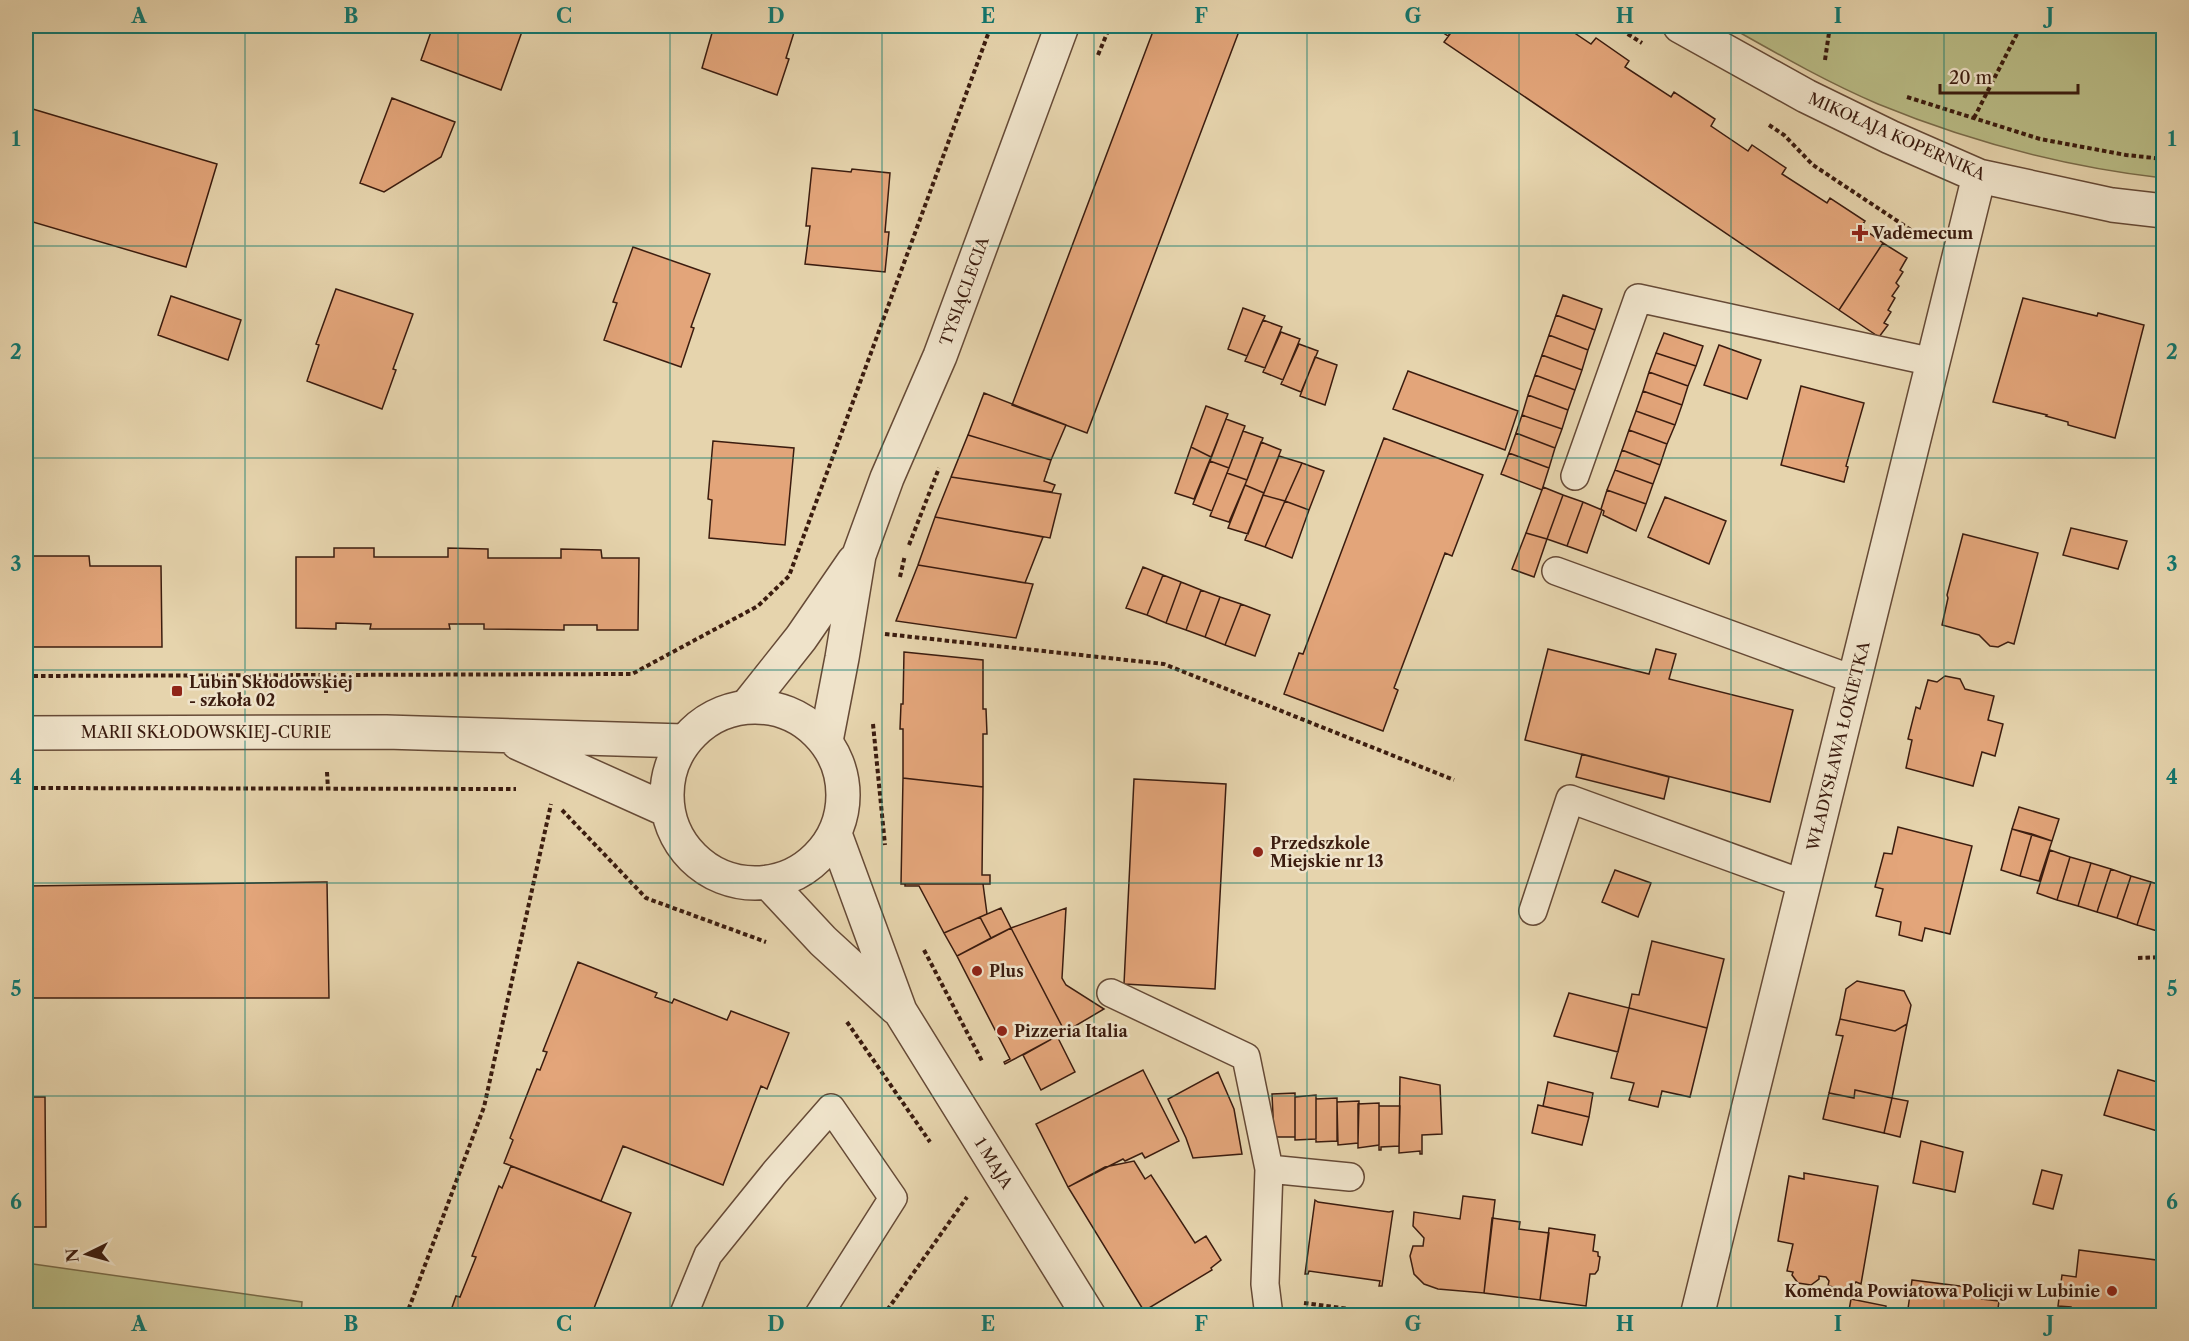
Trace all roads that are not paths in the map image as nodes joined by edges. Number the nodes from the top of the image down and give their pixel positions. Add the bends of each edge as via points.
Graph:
1 (1062, 26) edge
2 (1699, 30) edge
3 (1979, 176) junction
4 (2163, 211) edge
5 (1933, 362) junction
6 (1575, 476) dead end
7 (858, 555) junction
8 (1556, 571) dead end
9 (1855, 680) junction
10 (747, 706) junction
11 (26, 733) edge
12 (503, 736) junction
13 (684, 741) junction
14 (826, 741) junction
15 (667, 810) junction
16 (835, 834) junction
17 (768, 882) junction
18 (1804, 884) junction
19 (1533, 911) dead end
20 (1112, 993) dead end
21 (900, 1011) junction
22 (1269, 1169) junction
23 (1350, 1178) dead end
24 (1268, 1312) edge
25 (683, 1316) edge
26 (818, 1316) edge
27 (1089, 1316) edge
28 (1697, 1316) edge

1 - 7 street, TYSIĄCLECIA via 940,356
2 - 3 street, MIKOŁAJA KOPERNIKA via 1816,101
3 - 4 street, MIKOŁAJA KOPERNIKA via 2112,205
3 - 5 street, WŁADYSŁAWA ŁOKIETKA
5 - 6 lane via 1638,298
5 - 9 street, WŁADYSŁAWA ŁOKIETKA
7 - 10 street via 801,639
7 - 14 street
8 - 9 lane
9 - 18 street, WŁADYSŁAWA ŁOKIETKA
10 - 13 street via 723,711 701,724
10 - 14 street via 777,708 804,720
11 - 12 street, MARII SKŁODOWSKIEJ-CURIE via 386,732
12 - 13 street, MARII SKŁODOWSKIEJ-CURIE
12 - 15 street
13 - 15 street via 672,762 666,786
14 - 16 street via 843,786
15 - 17 street via 676,836 692,857 714,874 740,882
16 - 17 street via 818,857 795,874
16 - 21 street
17 - 21 street via 823,941
18 - 19 lane via 1570,799
18 - 28 street, WŁADYSŁAWA ŁOKIETKA
20 - 22 lane via 1246,1057
21 - 27 street, 1 MAJA
22 - 23 lane
22 - 24 lane via 1265,1284
25 - 26 lane via 708,1255 831,1108 893,1198

